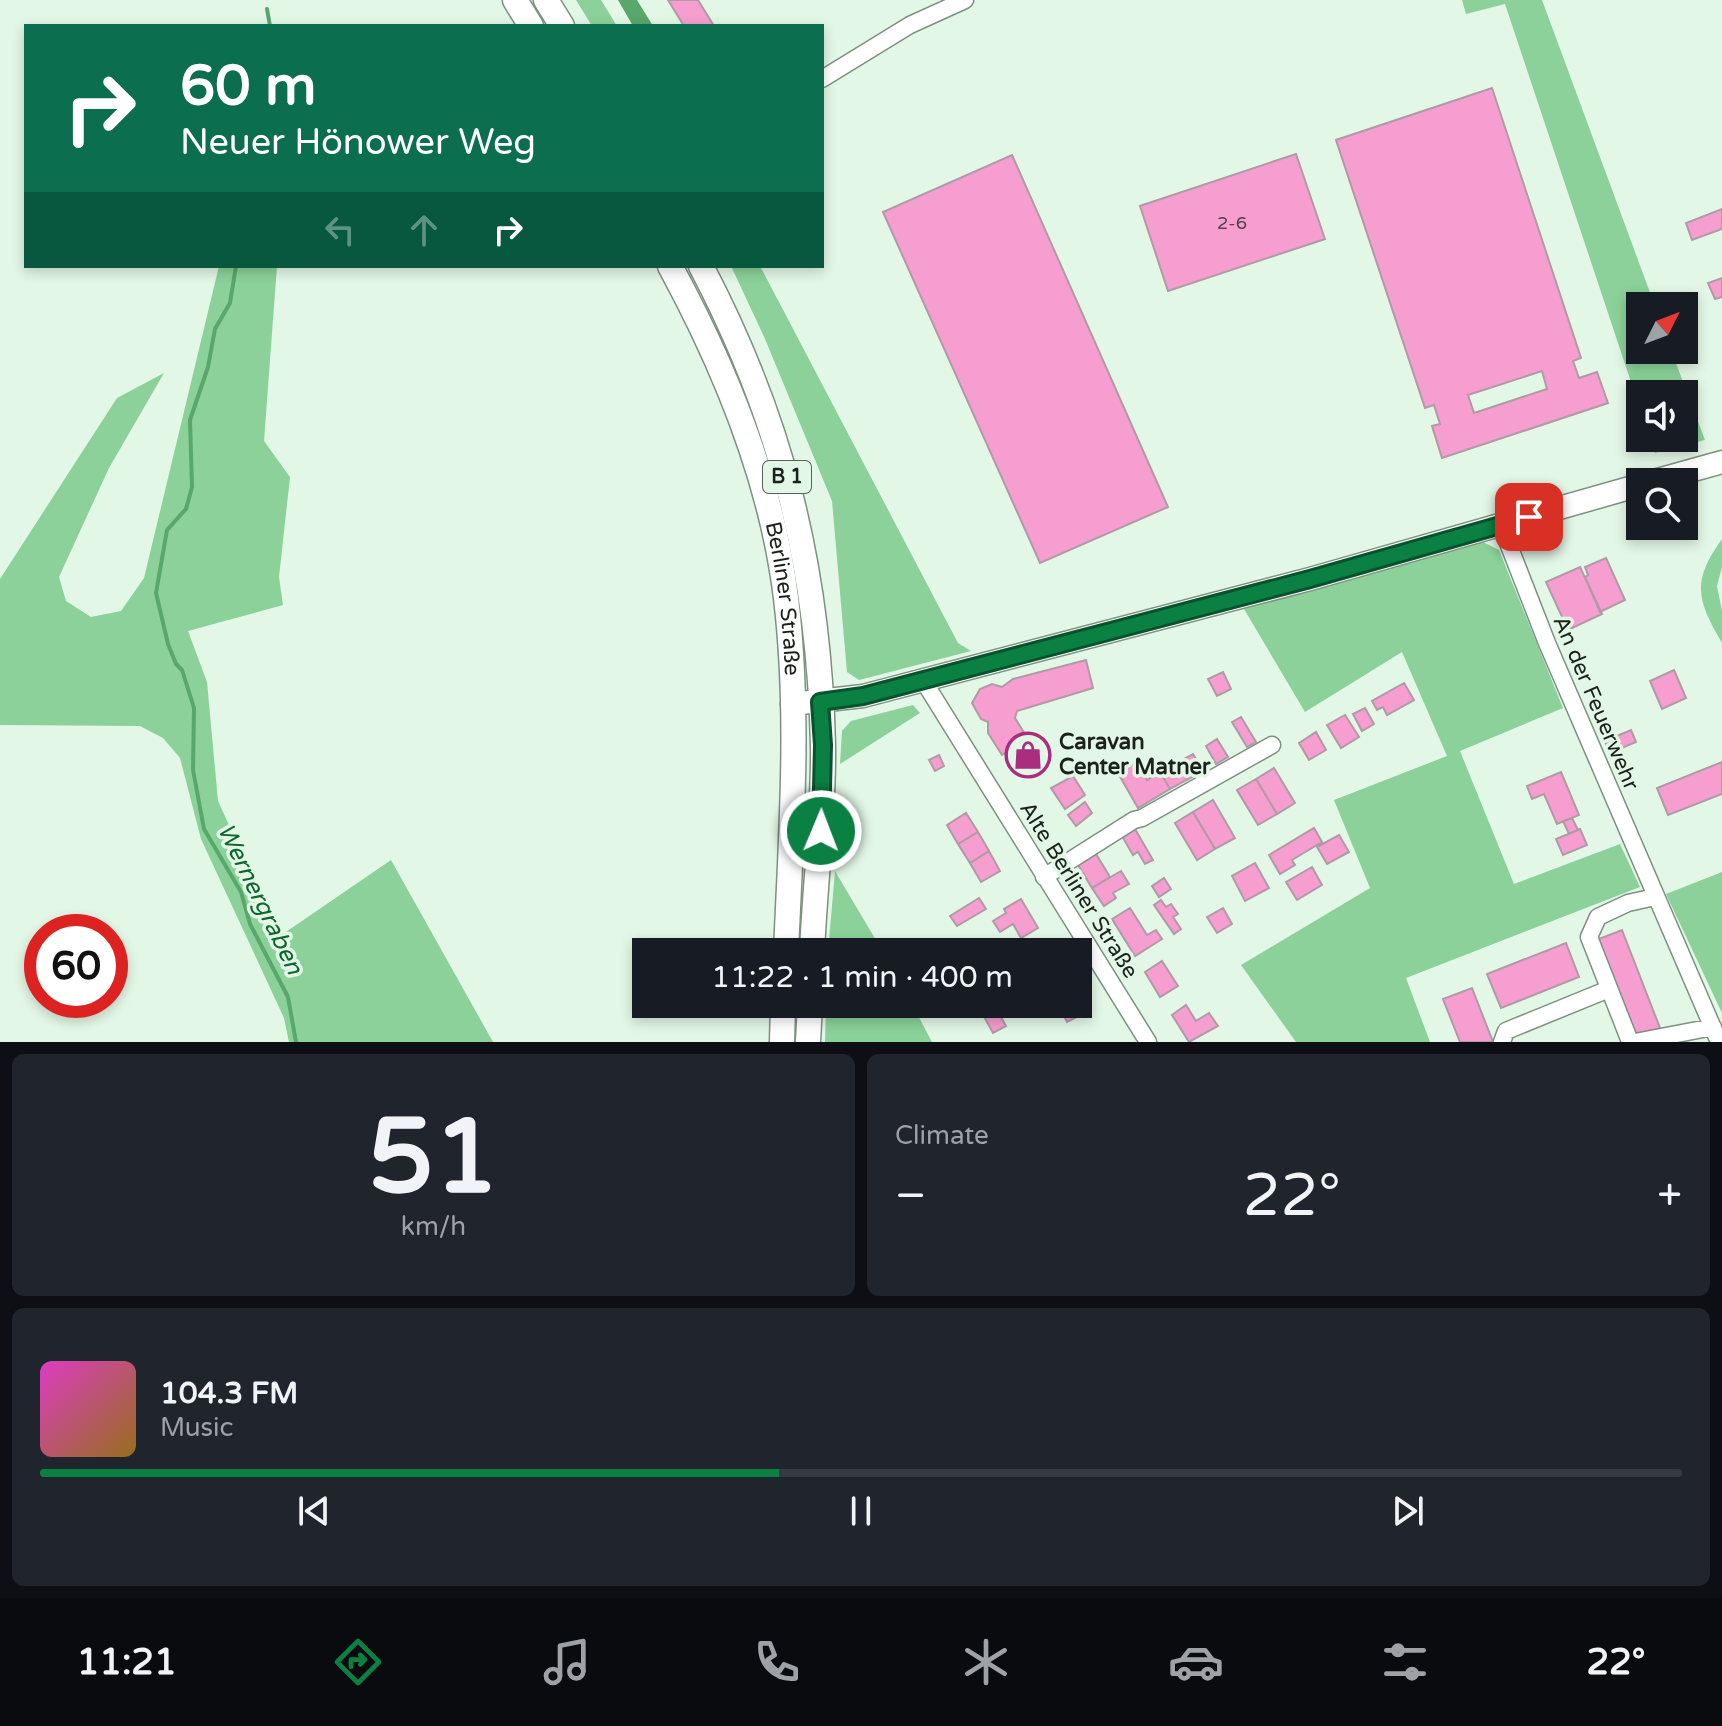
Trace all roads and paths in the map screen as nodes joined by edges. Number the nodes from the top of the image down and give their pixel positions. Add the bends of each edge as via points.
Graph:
1 (515, 0) edge
2 (546, 0) edge
3 (965, 0) edge
4 (530, 24) edge
5 (561, 24) edge
6 (824, 78) edge
7 (671, 268) edge
8 (702, 268) edge
9 (1722, 462) edge
10 (1698, 469) edge
11 (1626, 489) edge
12 (1501, 525) junction
13 (923, 680) junction
14 (820, 702) junction
15 (792, 704) junction
16 (1272, 745) dead end
17 (1044, 877) junction
18 (1655, 897) junction
19 (786, 938) edge
20 (813, 938) edge
21 (1609, 989) junction
22 (783, 1018) edge
23 (809, 1018) edge
24 (1716, 1034) edge
25 (1630, 1041) edge
26 (782, 1042) edge
27 (808, 1042) edge
28 (1148, 1042) edge
29 (1502, 1042) edge

1 - 4 main road
2 - 5 main road
3 - 6 street via 910,25
7 - 15 main road, Berliner Straße / B 1 via 725,379 765,493 786,596
8 - 14 main road, Berliner Straße / B 1 via 753,374 789,483 810,593
9 - 10 main road
11 - 12 main road
12 - 13 main road
12 - 18 street, An der Feuerwehr
13 - 14 main road
13 - 17 street, Alte Berliner Straße
14 - 15 main road
14 - 20 main road, Berliner Straße / B 1 via 821,831
15 - 19 main road, Berliner Straße / B 1
16 - 17 street via 1134,820
17 - 28 street, Alte Berliner Straße
18 - 21 street, An der Feuerwehr via 1598,917 1589,937
18 - 24 street, An der Feuerwehr
21 - 25 street, An der Feuerwehr
21 - 29 street via 1506,1031
22 - 26 main road
23 - 27 main road
24 - 25 street, An der Feuerwehr

